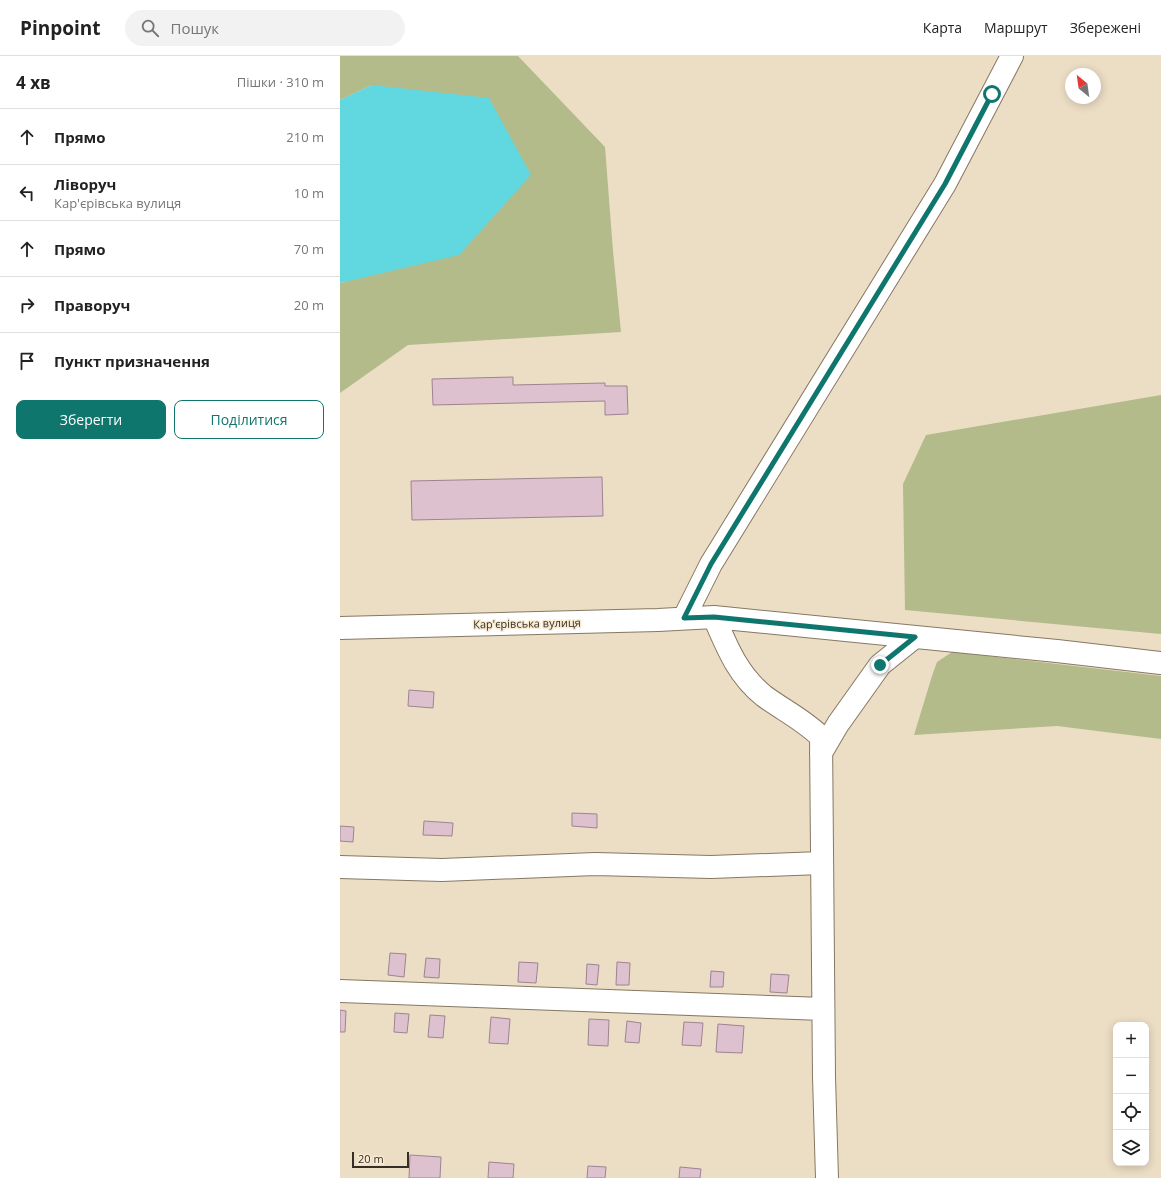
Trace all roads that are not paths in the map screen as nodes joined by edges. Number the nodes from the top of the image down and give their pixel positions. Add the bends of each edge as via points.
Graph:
1 (1012, 56) edge
2 (714, 617) junction
3 (684, 618) junction
4 (340, 628) edge
5 (915, 637) junction
6 (1161, 663) edge
7 (821, 753) junction
8 (822, 863) junction
9 (340, 867) edge
10 (340, 991) edge
11 (823, 1009) junction
12 (827, 1178) edge

1 - 3 street via 945,184 711,564
2 - 3 street, Кар'єрівська вулиця
2 - 5 street, Кар'єрівська вулиця
2 - 7 street via 731,657 746,679 764,695 813,729 821,737
3 - 4 street, Кар'єрівська вулиця
5 - 6 street, Кар'єрівська вулиця
5 - 7 street via 880,665 838,724
7 - 8 street
8 - 9 street via 711,867 595,864 442,870
8 - 11 street
10 - 11 street
11 - 12 street

